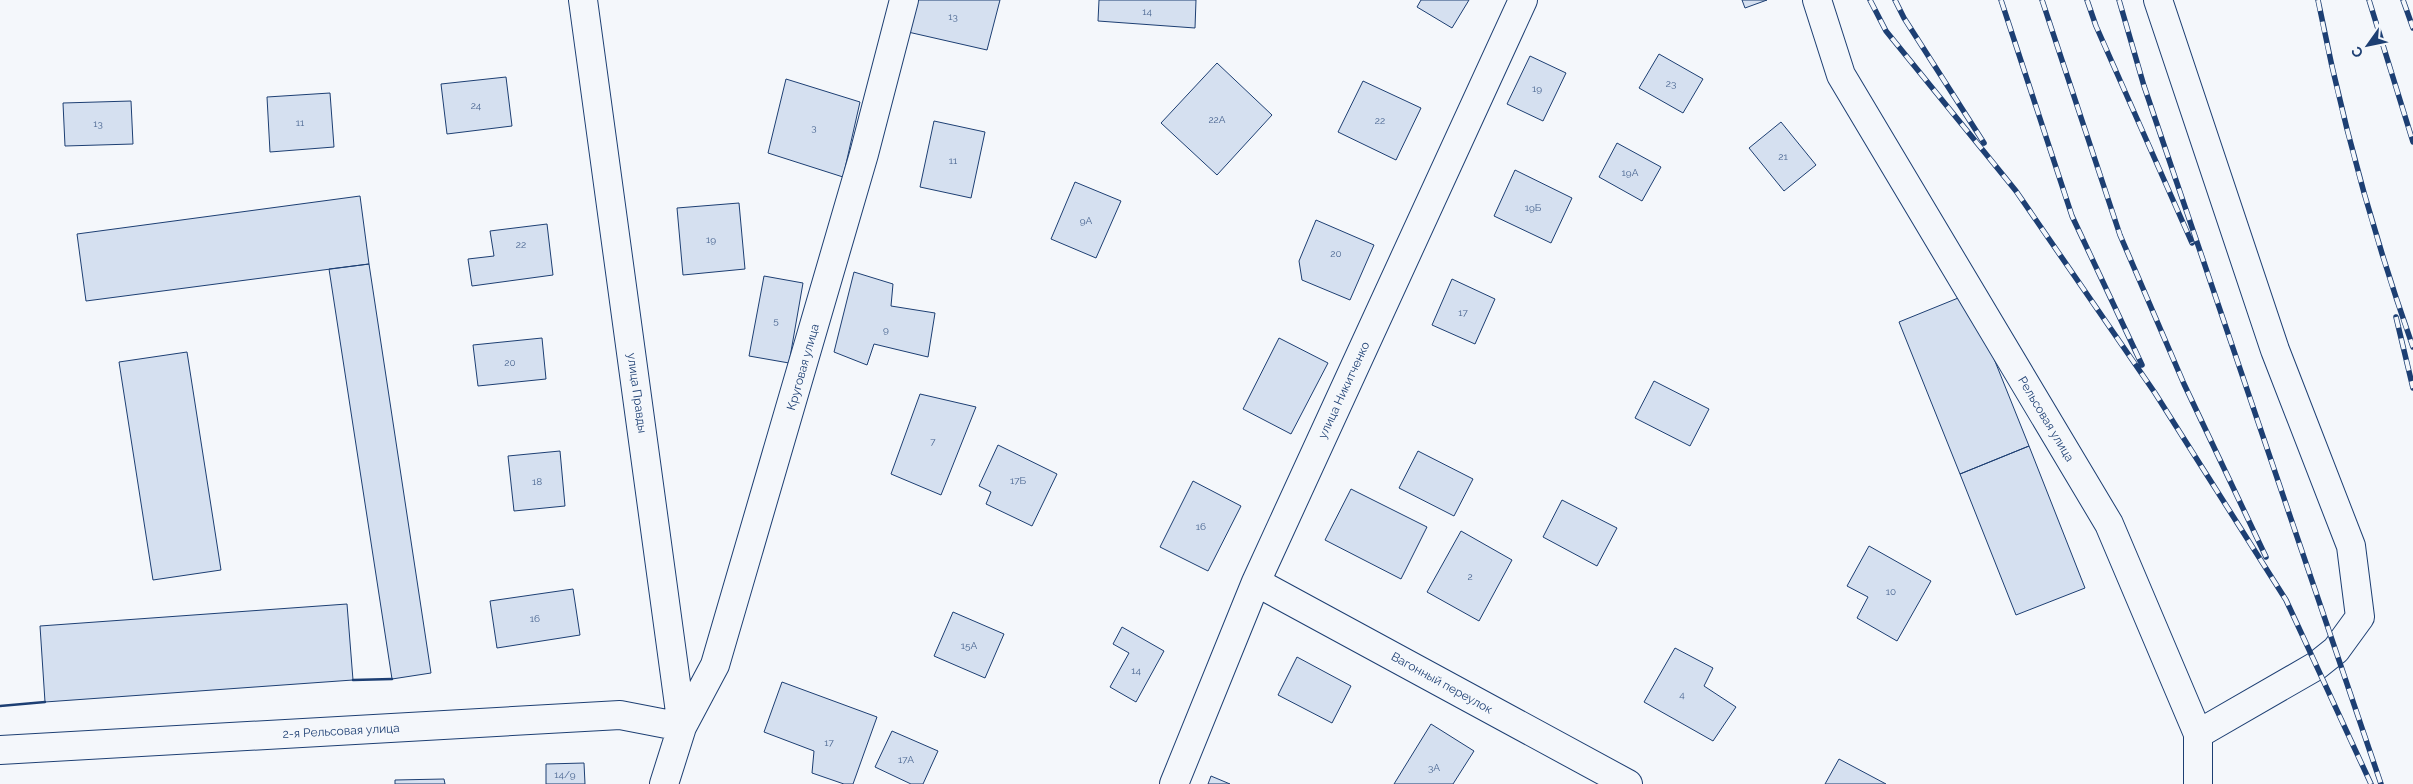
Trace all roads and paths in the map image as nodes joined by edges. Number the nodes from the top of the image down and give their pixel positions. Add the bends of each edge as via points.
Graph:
1 (583, 0) edge
2 (904, 0) edge
3 (1523, 0) edge
4 (1817, 0) edge
5 (2158, 0) edge
6 (1256, 582) junction
7 (682, 727) junction
8 (2198, 734) junction
9 (0, 750) edge
10 (664, 784) edge
11 (1174, 784) edge
12 (1628, 784) edge
13 (2198, 784) edge

1 - 7 street, улица Правды
2 - 7 street, Круговая улица via 861,164 715,665
3 - 6 street, улица Никитченко
4 - 8 street, Рельсовая улица via 1841,75 2109,524
5 - 8 street via 2275,350 2351,546 2360,617 2336,650 2316,666
6 - 11 street, улица Никитченко
6 - 12 street, Вагонный переулок
7 - 9 street, 2-я Рельсовая улица via 620,715
7 - 10 street, улица Правды
8 - 13 street, Рельсовая улица

